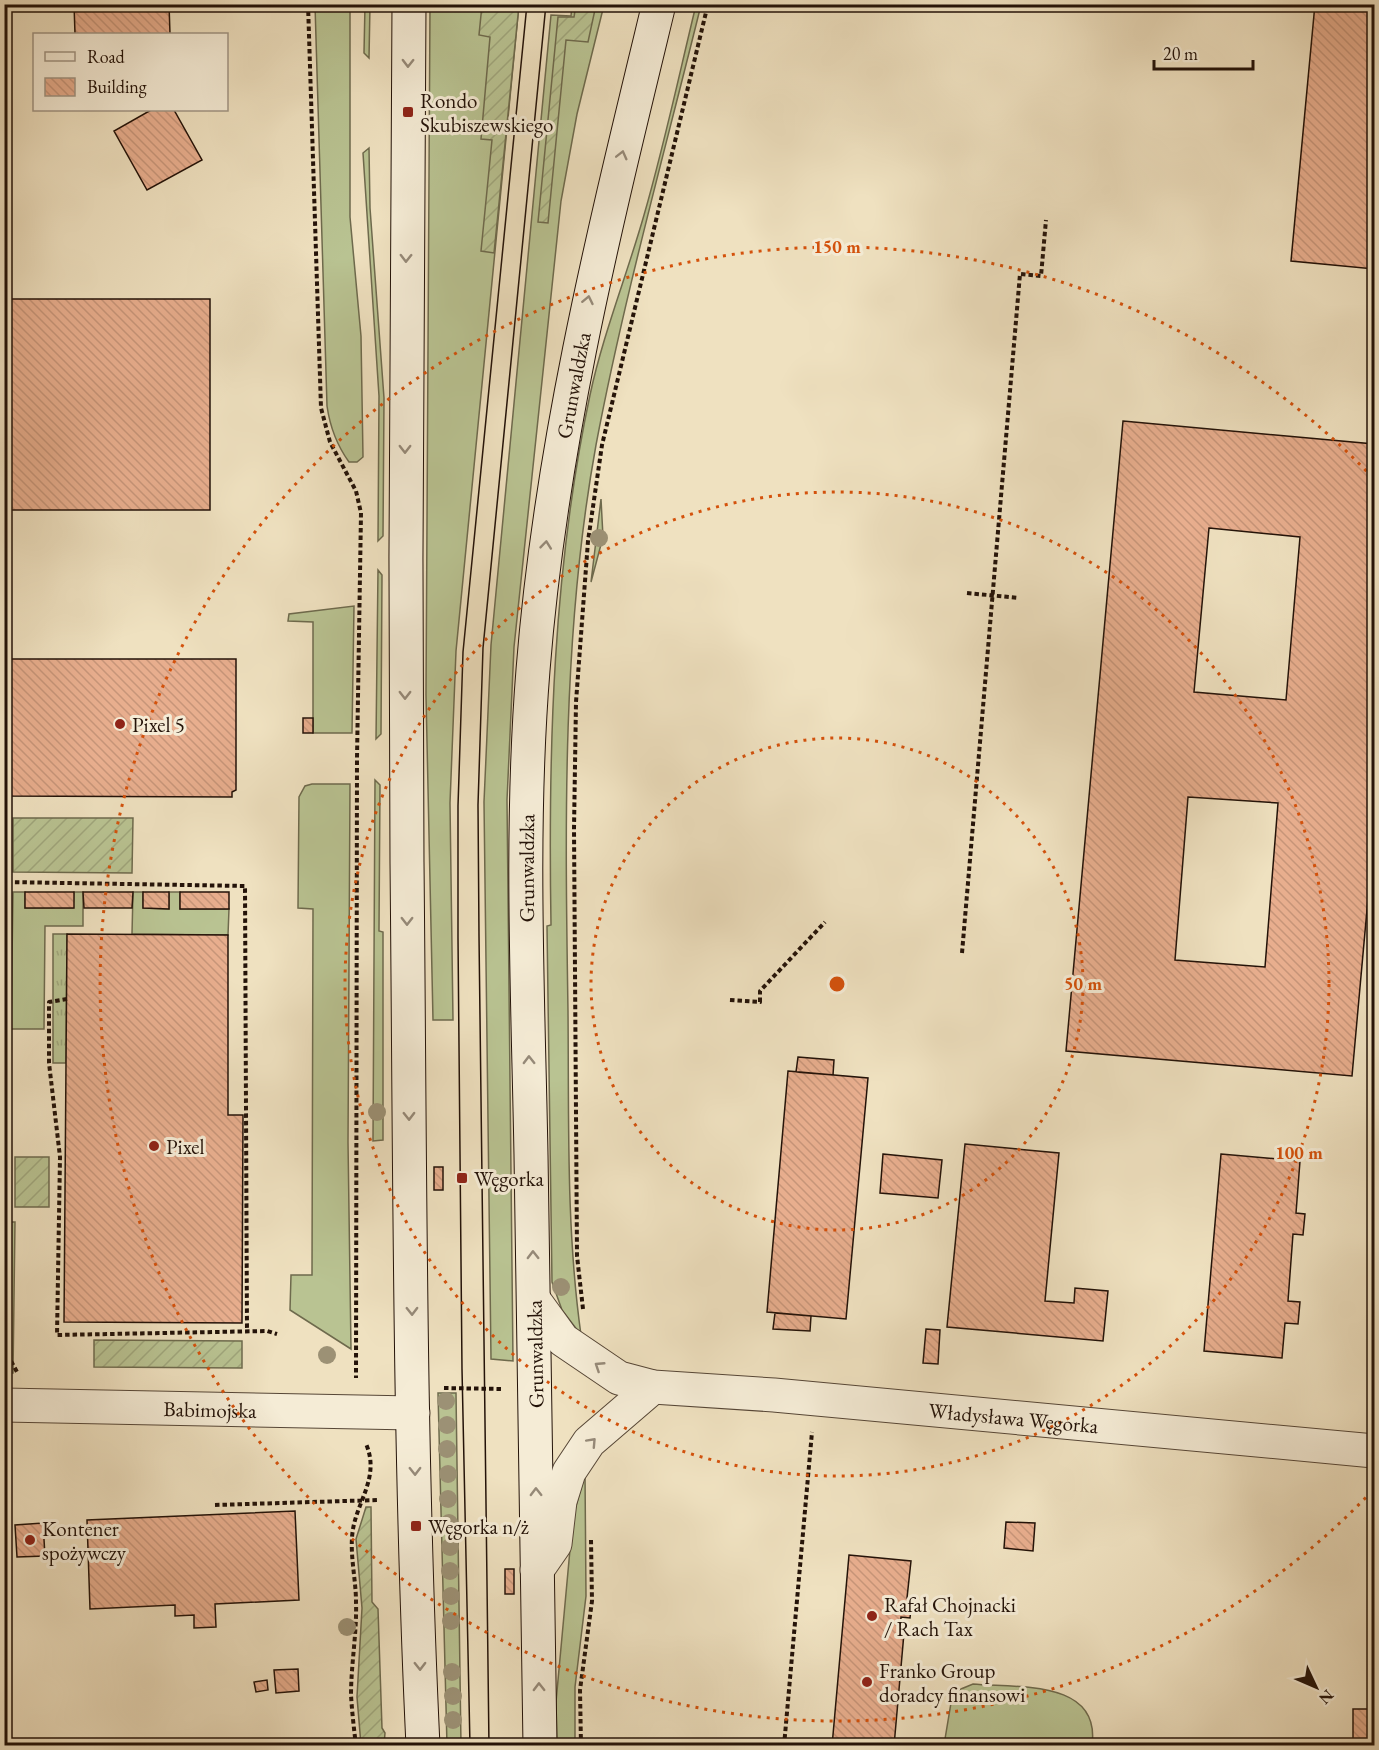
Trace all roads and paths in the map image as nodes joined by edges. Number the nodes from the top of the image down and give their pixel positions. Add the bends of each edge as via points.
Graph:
1 (308, 4) edge
2 (409, 4) edge
3 (659, 4) edge
4 (708, 4) edge
5 (1046, 220) dead end
6 (967, 593) dead end
7 (994, 596) junction
8 (1019, 598) dead end
9 (4, 861) edge
10 (825, 922) dead end
11 (962, 953) dead end
12 (67, 999) dead end
13 (730, 1000) dead end
14 (534, 1300) junction
15 (584, 1320) dead end
16 (247, 1332) junction
17 (278, 1334) dead end
18 (653, 1387) junction
19 (356, 1388) dead end
20 (535, 1390) junction
21 (413, 1400) junction
22 (4, 1405) edge
23 (812, 1423) dead end
24 (361, 1434) dead end
25 (1374, 1451) edge
26 (364, 1500) junction
27 (378, 1500) dead end
28 (215, 1505) dead end
29 (591, 1531) dead end
30 (537, 1570) junction
31 (356, 1746) edge
32 (423, 1746) edge
33 (540, 1746) edge
34 (581, 1746) edge
35 (784, 1746) edge

1 - 19 path via 321,408 330,442 356,491 361,513
2 -> 21 street via 405,601
14 -> 3 street, Grunwaldzka via 527,939 532,672 551,500 565,415
4 - 15 path via 602,445 588,541 576,702 573,829 577,1256
5 - 7 path via 1041,276 1020,274
6 - 7 path
7 - 8 path
7 - 11 path
9 - 16 path via 6,882 245,886
10 - 13 path via 760,991 760,1002
12 - 16 path via 49,1002 49,1063 60,1157 57,1335
18 -> 14 street, Władysława Węgorka via 619,1378 562,1340
14 - 20 street, Grunwaldzka
16 - 17 path
18 - 25 street, Władysława Węgorka
30 -> 18 street via 555,1544 560,1501 569,1472 589,1442
20 - 21 path
30 -> 20 street, Grunwaldzka
21 - 22 street, Babimojska
21 -> 32 street
23 - 35 path
24 - 26 path via 370,1454
26 - 27 path
26 - 28 path
26 - 31 path via 353,1527 352,1557 357,1633 351,1694
29 - 34 path via 591,1601 580,1690
33 -> 30 street, Grunwaldzka

